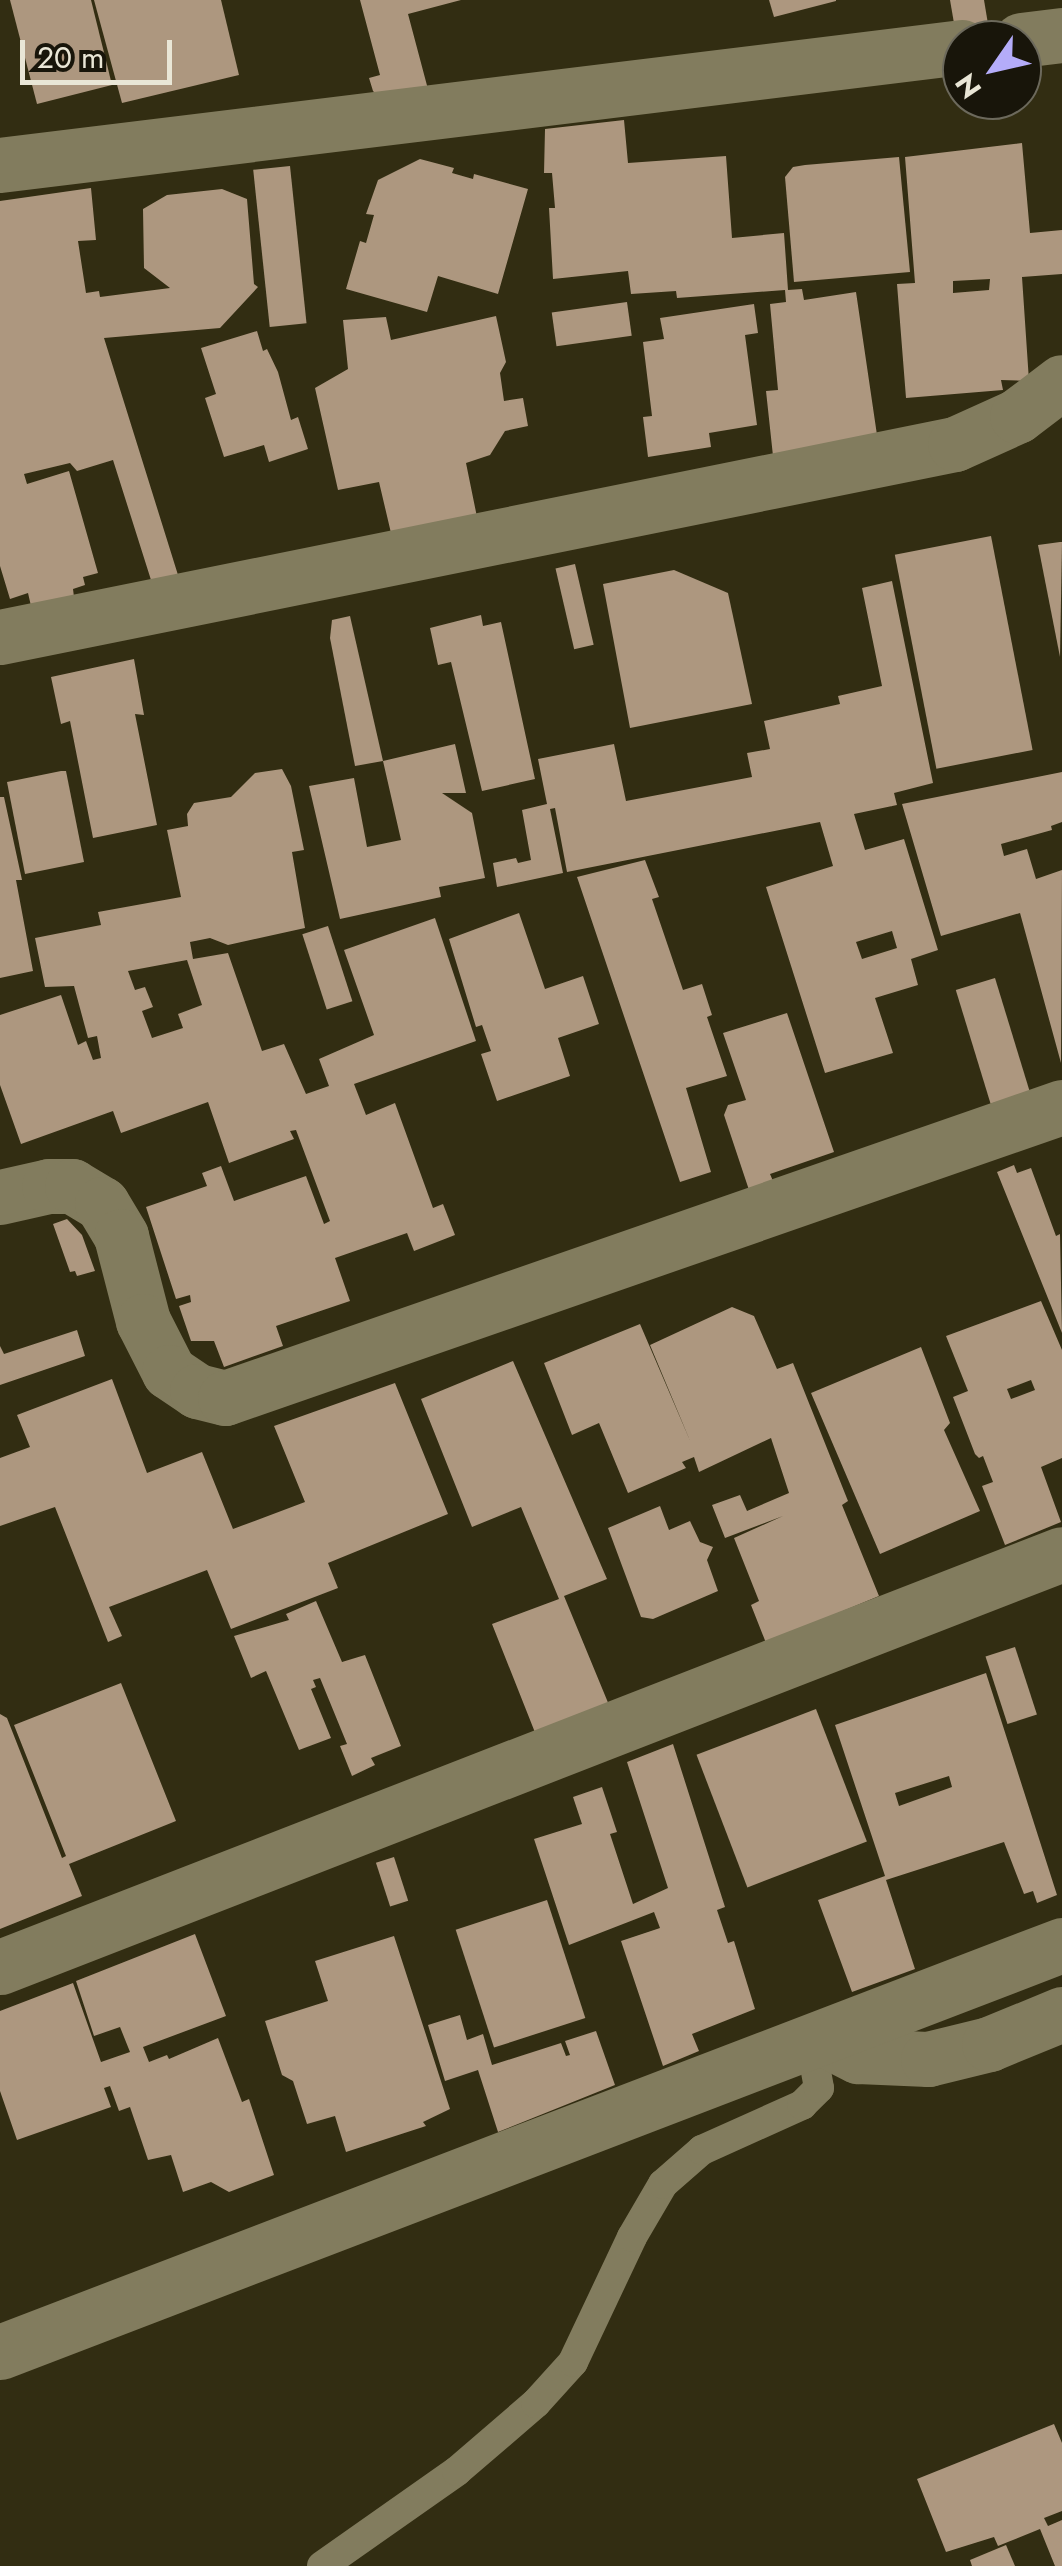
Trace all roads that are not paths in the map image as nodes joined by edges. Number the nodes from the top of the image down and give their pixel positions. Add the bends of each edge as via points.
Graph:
1 (942, 49) edge
2 (0, 165) edge
3 (1062, 382) edge
4 (0, 637) edge
5 (1062, 1107) edge
6 (0, 1197) edge
7 (1062, 1554) edge
8 (1062, 1945) edge
9 (0, 1967) edge
10 (1062, 2014) edge
11 (818, 2041) junction
12 (0, 2352) edge
13 (322, 2566) edge

1 - 2 street
3 - 4 street via 1018,416 954,444
5 - 6 street via 224,1398 169,1372 102,1204 72,1186
7 - 9 street
8 - 11 street
10 - 11 street via 990,2044 928,2059 858,2056
11 - 12 street
11 - 13 lane via 819,2088 802,2105 702,2150 663,2184 573,2362 536,2403 457,2471

